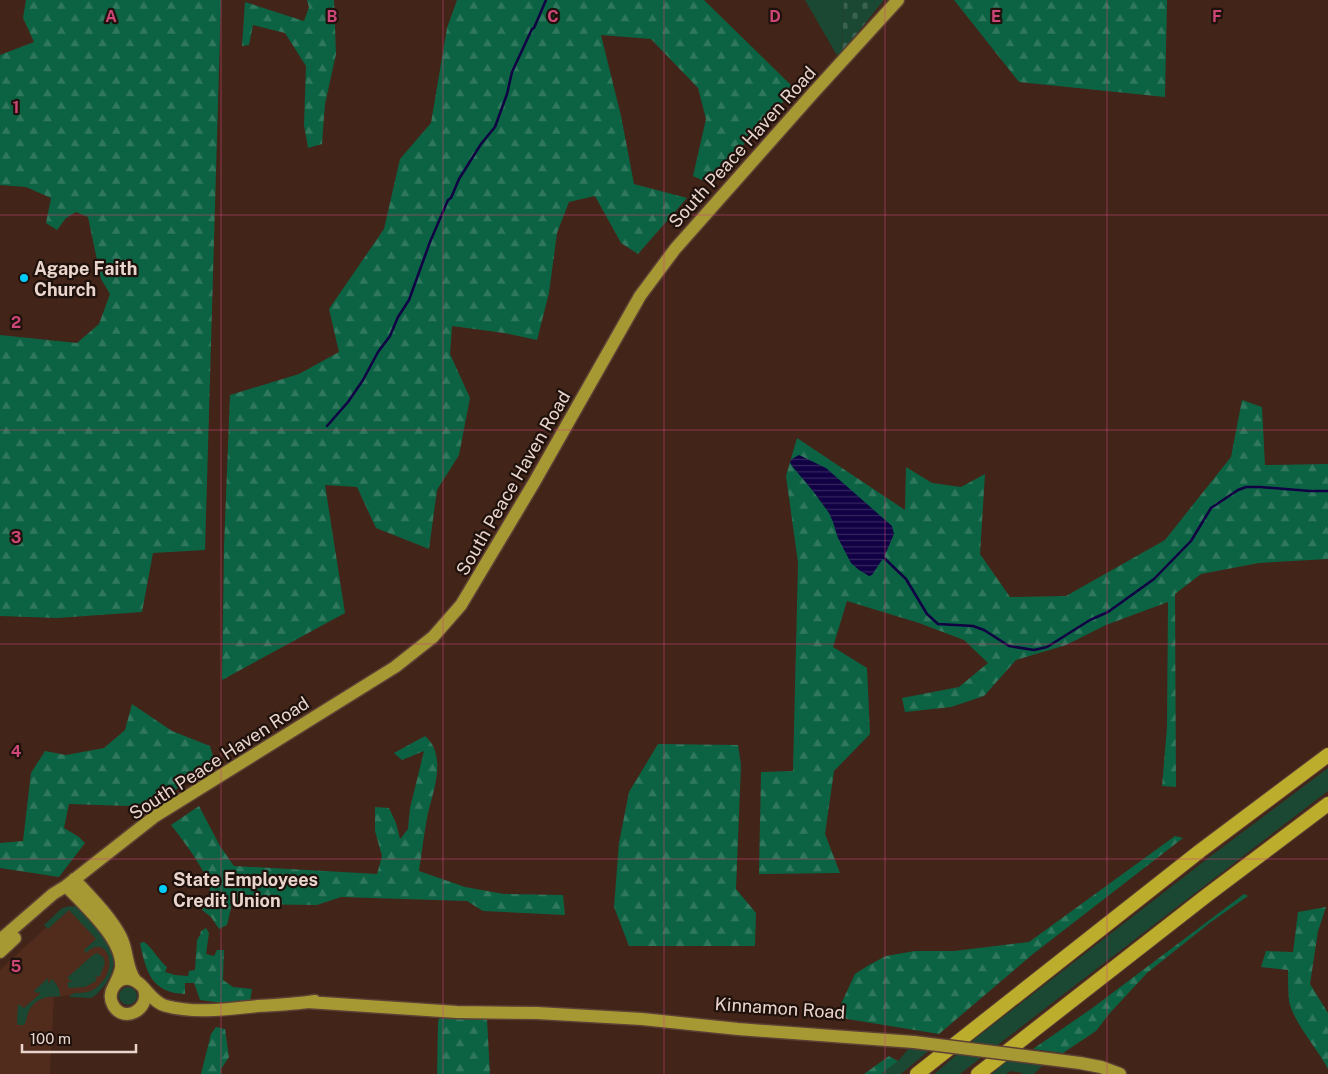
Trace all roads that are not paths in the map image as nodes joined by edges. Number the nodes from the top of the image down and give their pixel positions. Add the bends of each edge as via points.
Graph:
1 (898, 0) edge
2 (1328, 755) edge
3 (1328, 804) edge
4 (70, 883) junction
5 (0, 940) edge
6 (0, 952) edge
7 (140, 985) junction
8 (114, 986) junction
9 (140, 1009) junction
10 (190, 1011) junction
11 (917, 1074) edge
12 (978, 1074) edge
13 (1120, 1074) edge

1 - 4 main road, South Peace Haven Road via 674,249 640,296 461,605 433,637 395,667 154,817
2 - 11 highway via 1192,857
3 - 12 highway
4 - 5 main road, South Peace Haven Road
4 - 6 main road, South Peace Haven Road
4 - 7 main road via 119,933 132,975
4 - 8 main road, Kinnamon Road via 116,945 121,967
7 - 8 main road via 124,980
7 - 9 main road via 145,998
7 - 10 main road, Kinnamon Road via 160,1004
8 - 9 main road, Kinnamon Road via 110,998 116,1009 126,1014
9 - 10 main road, Kinnamon Road via 179,1014
10 - 13 main road, Kinnamon Road, bridge via 307,1002 457,1012 808,1026 1080,1063

